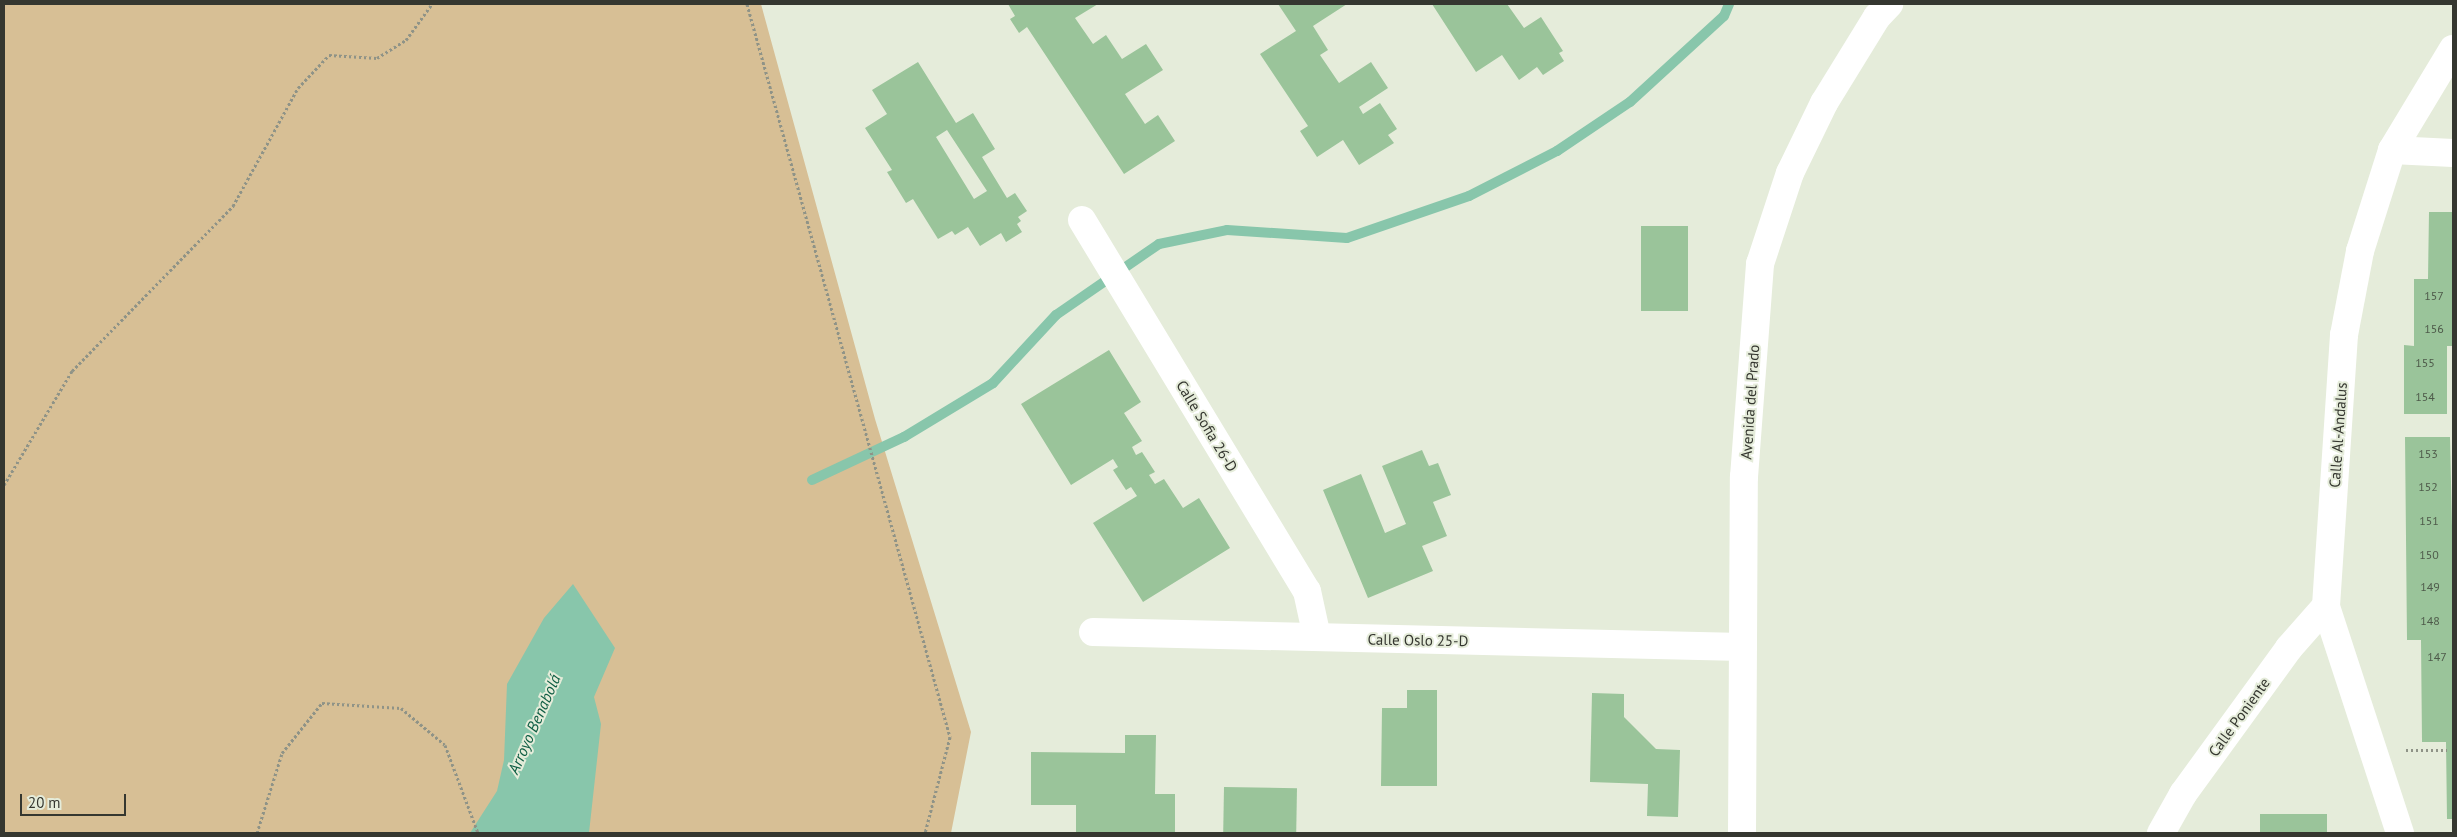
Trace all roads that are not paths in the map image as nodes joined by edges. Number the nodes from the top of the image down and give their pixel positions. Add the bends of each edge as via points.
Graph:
1 (1889, 4) edge
2 (2453, 49) edge
3 (2392, 150) junction
4 (2453, 153) edge
5 (1082, 220) dead end
6 (2326, 606) junction
7 (1093, 632) dead end
8 (1317, 638) junction
9 (1743, 646) junction
10 (1742, 833) edge
11 (2161, 833) edge
12 (2400, 833) edge

1 - 9 street, Avenida del Prado via 1877,17 1824,103 1790,173 1760,264 1744,477
2 - 3 street, Calle Al-Andalus
3 - 4 street
3 - 6 street, Calle Al-Andalus via 2360,251 2344,335
5 - 8 street, Calle Sofia 26-D via 1307,591
6 - 11 street, Calle Poniente via 2288,648 2184,794
6 - 12 street, Calle Al-Andalus
7 - 8 street, Calle Oslo 25-D
8 - 9 street, Calle Oslo 25-D
9 - 10 street, Avenida del Prado

